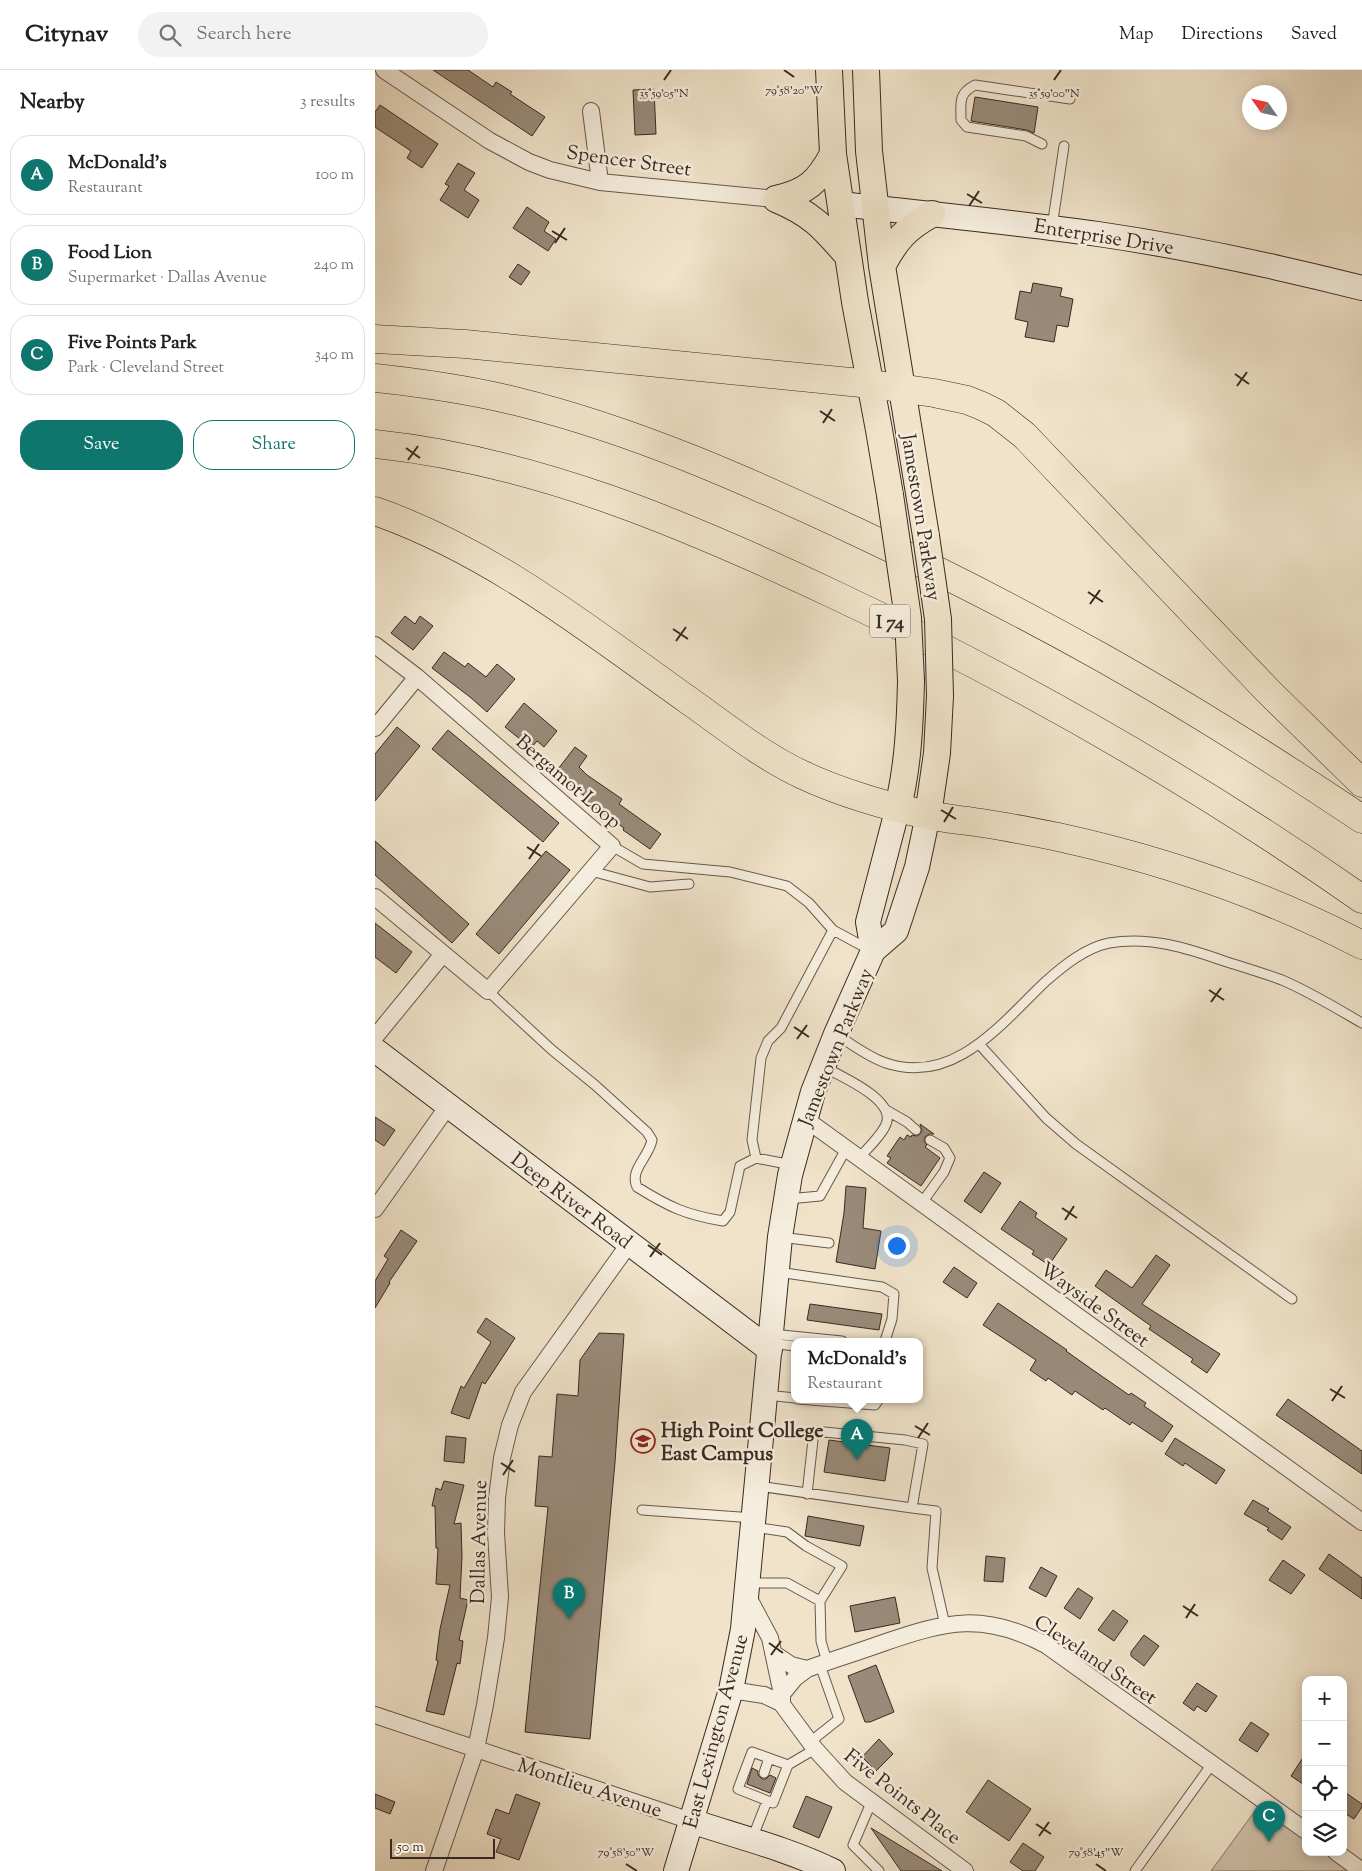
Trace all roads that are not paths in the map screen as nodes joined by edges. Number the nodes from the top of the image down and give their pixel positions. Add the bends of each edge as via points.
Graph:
1 (384, 70) edge
2 (829, 70) edge
3 (866, 70) edge
4 (1070, 99) dead end
5 (591, 111) dead end
6 (1043, 144) dead end
7 (1064, 146) dead end
8 (833, 154) junction
9 (600, 182) junction
10 (776, 199) junction
11 (842, 204) junction
12 (875, 208) junction
13 (932, 214) junction
14 (1052, 228) junction
15 (848, 256) junction
16 (882, 266) junction
17 (1362, 288) edge
18 (375, 339) edge
19 (375, 378) edge
20 (871, 384) junction
21 (903, 390) junction
22 (375, 444) edge
23 (375, 511) edge
24 (375, 645) edge
25 (417, 678) junction
26 (375, 728) edge
27 (1362, 783) edge
28 (898, 807) junction
29 (928, 815) junction
30 (1362, 819) edge
31 (612, 846) junction
32 (591, 871) junction
33 (689, 884) dead end
34 (375, 898) edge
35 (1362, 899) edge
36 (833, 930) junction
37 (1362, 945) edge
38 (873, 951) junction
39 (443, 954) junction
40 (488, 991) junction
41 (1362, 1023) edge
42 (836, 1034) junction
43 (375, 1037) edge
44 (979, 1044) junction
45 (375, 1050) edge
46 (822, 1066) junction
47 (448, 1106) junction
48 (886, 1110) junction
49 (804, 1118) junction
50 (916, 1130) dead end
51 (930, 1140) dead end
52 (852, 1154) junction
53 (756, 1158) junction
54 (792, 1165) junction
55 (785, 1199) junction
56 (921, 1204) junction
57 (375, 1209) edge
58 (780, 1237) junction
59 (829, 1243) dead end
60 (629, 1244) junction
61 (778, 1272) junction
62 (1292, 1299) dead end
63 (886, 1338) edge
64 (770, 1342) junction
65 (791, 1342) edge
66 (791, 1345) edge
67 (766, 1395) junction
68 (791, 1398) edge
69 (849, 1403) edge
70 (876, 1403) edge
71 (758, 1486) junction
72 (807, 1494) junction
73 (912, 1508) junction
74 (642, 1510) dead end
75 (754, 1522) junction
76 (1362, 1522) edge
77 (748, 1589) junction
78 (820, 1601) junction
79 (945, 1625) junction
80 (773, 1653) junction
81 (818, 1665) junction
82 (731, 1690) junction
83 (782, 1698) junction
84 (375, 1715) edge
85 (813, 1746) junction
86 (476, 1749) junction
87 (769, 1758) junction
88 (1211, 1764) junction
89 (788, 1765) junction
90 (764, 1773) dead end
91 (767, 1801) junction
92 (871, 1803) junction
93 (691, 1821) junction
94 (1302, 1828) edge
95 (752, 1839) junction
96 (1341, 1856) edge
97 (434, 1871) edge
98 (676, 1871) edge
99 (833, 1871) edge
100 (879, 1871) edge
101 (965, 1871) edge
102 (1135, 1871) edge
103 (1362, 1871) edge

1 - 9 street, Spencer Street via 510,152 550,170
2 - 8 main road, Jamestown Parkway
3 - 12 main road, Jamestown Parkway
4 - 6 lane via 975,85 965,91 961,99 961,120 967,127 1026,136
5 - 9 street
7 - 14 lane
8 - 10 main road via 812,184 794,195
8 - 11 main road, Jamestown Parkway
9 - 10 street, Spencer Street
10 - 15 main road via 815,220
11 - 12 main road, Enterprise Drive
11 - 15 main road, Jamestown Parkway
12 - 13 main road, Enterprise Drive
12 - 16 main road, Jamestown Parkway
13 - 14 main road, Enterprise Drive
13 - 16 main road via 907,230
14 - 17 main road, Enterprise Drive via 1197,251
15 - 20 main road, Jamestown Parkway
16 - 21 main road, Jamestown Parkway
18 - 20 highway via 465,344
19 - 30 highway via 466,390 567,415 678,454 775,495 897,551 1101,657 1234,736
20 - 21 highway
20 - 28 main road, Jamestown Parkway, bridge via 908,618 911,681 908,750
21 - 27 highway via 967,400 996,412 1009,422 1292,715
21 - 29 main road, Jamestown Parkway, bridge via 938,619 940,696 937,754
22 - 35 highway, I 74 via 453,455 557,481 662,519 801,578 944,648 1077,719 1262,832
23 - 28 highway via 451,542 521,582 779,762 825,784
24 - 25 street, Bergamot Loop
25 - 26 street
25 - 31 street, Bergamot Loop
28 - 29 highway
28 - 38 main road, Jamestown Parkway via 868,922
29 - 37 highway via 1060,838 1169,866 1278,905
29 - 38 main road, Jamestown Parkway via 917,867 896,931
31 - 32 street, Bergamot Loop
31 - 36 lane via 643,864 730,872 787,886 809,903
32 - 33 lane via 650,888
32 - 40 street, Bergamot Loop
34 - 39 street
36 - 38 lane
36 - 53 lane via 781,1028 768,1041 761,1058 752,1140
38 - 42 main road, Jamestown Parkway
39 - 40 street
39 - 43 street
40 - 53 lane via 647,1132 652,1140 651,1147 634,1175 634,1182 665,1205 723,1221 730,1212 740,1166
41 - 44 lane via 1282,980 1180,946 1136,941 1108,944 1083,953 1060,969
42 - 44 lane via 886,1063 909,1069 935,1067
42 - 46 main road, Jamestown Parkway
44 - 62 lane via 1046,1118 1076,1144
45 - 47 main road, Deep River Road
46 - 48 lane via 875,1097
46 - 49 main road, Jamestown Parkway
47 - 57 street
47 - 60 main road, Deep River Road
48 - 50 lane
48 - 52 lane via 887,1121 881,1131
49 - 52 street, Wayside Street
49 - 54 main road, Jamestown Parkway
51 - 56 lane via 944,1148 950,1158 945,1172
52 - 55 lane via 820,1196
52 - 56 street, Wayside Street
53 - 54 lane
54 - 55 main road, Jamestown Parkway
55 - 58 main road, Jamestown Parkway
56 - 76 street, Wayside Street
58 - 59 lane
58 - 61 main road, Jamestown Parkway
60 - 64 main road, Deep River Road
60 - 86 street, Dallas Avenue via 523,1392 511,1424 502,1458 497,1498 500,1597 496,1638
61 - 63 lane via 882,1287 894,1294 893,1319
61 - 64 main road, Jamestown Parkway
64 - 65 lane
64 - 66 lane
64 - 67 main road, East Lexington Avenue
67 - 68 lane
67 - 71 main road, East Lexington Avenue
69 - 70 lane
71 - 72 lane
71 - 75 main road, East Lexington Avenue
72 - 73 lane
72 - 73 lane via 814,1431 905,1440 923,1444
73 - 79 lane via 936,1511 932,1568
74 - 75 lane
75 - 77 main road, East Lexington Avenue
75 - 78 lane via 787,1532 842,1566
77 - 78 lane via 787,1583
77 - 80 street, Five Points Place via 770,1638
77 - 82 main road, East Lexington Avenue
78 - 81 lane
79 - 81 street, Cleveland Street
79 - 88 street, Cleveland Street via 979,1623 1031,1637
80 - 81 street via 791,1665
80 - 83 street, Five Points Place
81 - 83 street, Cleveland Street via 795,1678
81 - 85 lane via 839,1719
82 - 83 street
82 - 93 main road, East Lexington Avenue
83 - 85 street, Five Points Place
84 - 86 street, Montlieu Avenue
85 - 89 lane
85 - 92 street, Five Points Place via 845,1782
86 - 93 street, Montlieu Avenue
86 - 97 street, Dallas Avenue
87 - 89 lane
87 - 90 lane
87 - 91 lane via 752,1752 738,1789 756,1792
88 - 94 street, Cleveland Street
88 - 102 lane
89 - 91 lane via 773,1803
91 - 95 lane
92 - 100 lane via 853,1845
92 - 101 street, Five Points Place
93 - 95 main road, Montlieu Avenue
93 - 98 main road, East Lexington Avenue
95 - 99 main road, Montlieu Avenue
96 - 103 street

